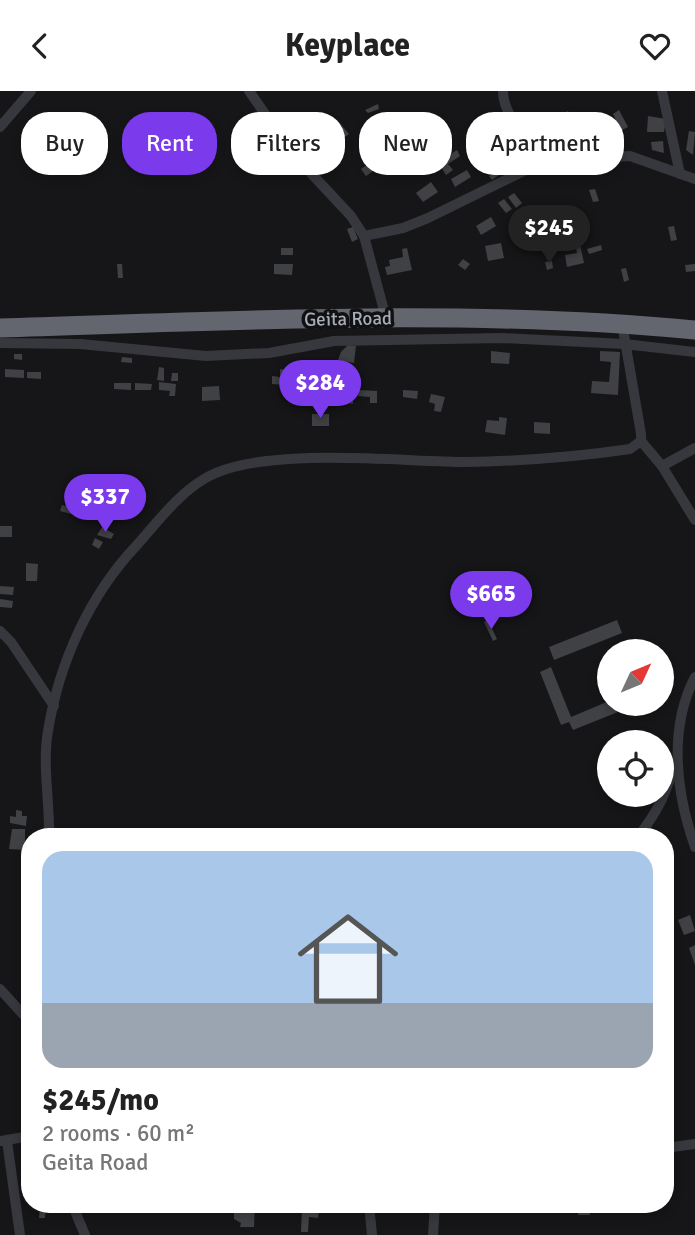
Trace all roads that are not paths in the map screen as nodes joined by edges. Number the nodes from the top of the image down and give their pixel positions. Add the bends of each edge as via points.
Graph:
1 (31, 91) edge
2 (249, 91) edge
3 (503, 91) edge
4 (662, 91) edge
5 (509, 112) edge
6 (0, 127) edge
7 (624, 156) edge
8 (680, 174) junction
9 (516, 175) edge
10 (695, 179) edge
11 (364, 236) junction
12 (386, 318) junction
13 (622, 323) junction
14 (0, 328) edge
15 (695, 330) edge
16 (0, 343) edge
17 (624, 344) junction
18 (695, 352) edge
19 (641, 441) junction
20 (695, 448) edge
21 (662, 466) junction
22 (695, 520) edge
23 (0, 631) edge
24 (695, 677) edge
25 (54, 706) junction
26 (676, 752) junction
27 (50, 828) edge
28 (645, 828) edge
29 (692, 829) edge
30 (695, 847) edge
31 (0, 989) edge
32 (21, 1012) edge
33 (21, 1138) edge
34 (3, 1141) edge
35 (695, 1145) edge
36 (674, 1147) edge
37 (76, 1213) edge
38 (370, 1213) edge
39 (434, 1213) edge
40 (20, 1235) edge
41 (85, 1235) edge
42 (372, 1235) edge
43 (433, 1235) edge

1 - 6 street
2 - 11 street via 293,154
3 - 5 street
4 - 8 street
7 - 8 street
8 - 10 street
9 - 11 street via 428,218
11 - 12 street
12 - 13 highway, Geita Road
12 - 14 highway, Geita Road
13 - 15 highway, Geita Road
13 - 17 street
16 - 17 street via 80,344 206,356 371,339 522,338
17 - 18 street
17 - 19 street
19 - 21 street
19 - 25 street via 630,449 523,460 304,459 263,463 204,479 168,510 106,582 76,637
20 - 21 street
21 - 22 street
23 - 25 street
24 - 26 street
25 - 27 street via 46,751
26 - 28 street via 670,785
26 - 29 street
29 - 30 street
31 - 32 street
33 - 34 street
34 - 40 street
35 - 36 street
37 - 41 street
38 - 42 street
39 - 43 street

